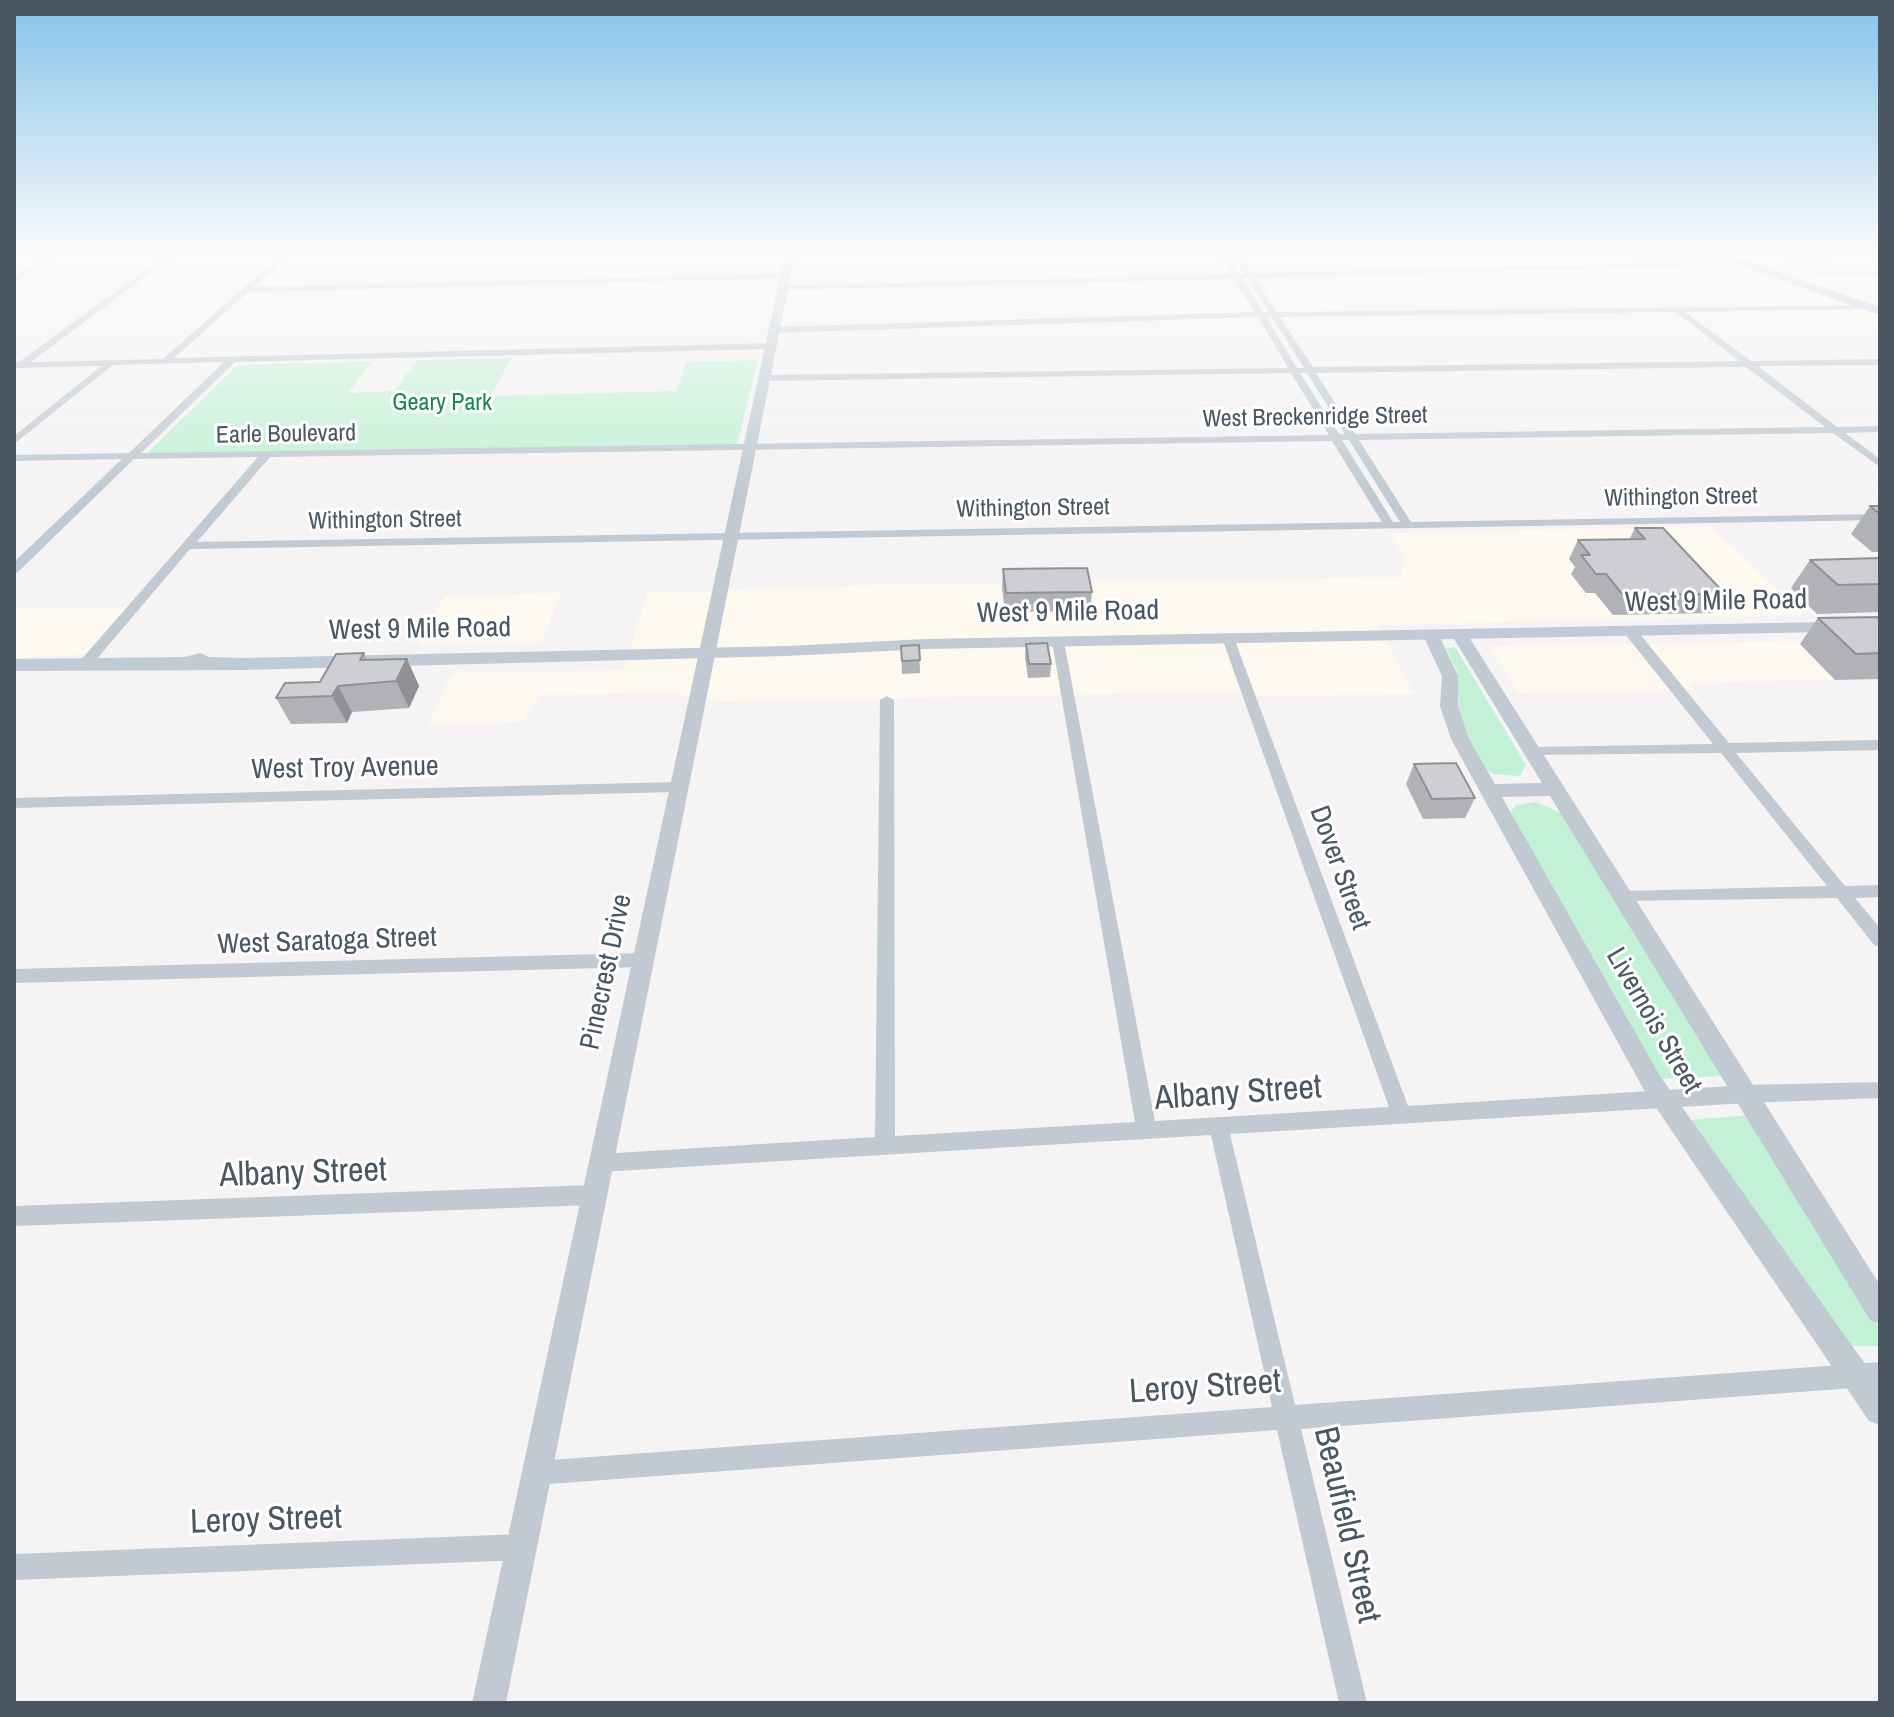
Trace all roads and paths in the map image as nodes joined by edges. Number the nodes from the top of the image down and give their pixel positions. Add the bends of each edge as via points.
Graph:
1 (60, 334) edge
2 (196, 334) edge
3 (773, 334) edge
4 (1273, 334) edge
5 (1288, 334) edge
6 (1710, 334) edge
7 (771, 346) junction
8 (232, 360) junction
9 (164, 362) junction
10 (1880, 362) edge
11 (110, 363) junction
12 (1749, 364) junction
13 (17, 365) edge
14 (1293, 368) junction
15 (1310, 369) junction
16 (764, 378) junction
17 (1880, 429) edge
18 (1836, 430) junction
19 (1353, 437) junction
20 (1336, 438) junction
21 (14, 441) edge
22 (751, 447) junction
23 (266, 455) junction
24 (132, 457) junction
25 (14, 458) edge
26 (1880, 464) edge
27 (1880, 517) edge
28 (1389, 525) junction
29 (1408, 525) junction
30 (732, 537) junction
31 (187, 546) junction
32 (14, 569) edge
33 (1880, 626) edge
34 (1630, 631) junction
35 (1459, 634) junction
36 (1431, 635) junction
37 (1228, 638) junction
38 (1058, 642) junction
39 (707, 653) junction
40 (85, 664) junction
41 (14, 665) edge
42 (887, 700) dead end
43 (1880, 745) edge
44 (1724, 749) junction
45 (1533, 752) junction
46 (677, 787) junction
47 (1557, 789) junction
48 (1488, 791) junction
49 (14, 803) edge
50 (1880, 891) edge
51 (1841, 892) junction
52 (1625, 897) junction
53 (1880, 940) edge
54 (642, 960) junction
55 (14, 976) edge
56 (1880, 1090) edge
57 (1747, 1094) junction
58 (1664, 1100) junction
59 (1402, 1115) junction
60 (1219, 1128) junction
61 (1147, 1132) junction
62 (885, 1147) junction
63 (600, 1163) junction
64 (593, 1195) junction
65 (14, 1216) edge
66 (1880, 1310) edge
67 (1868, 1375) edge
68 (1880, 1410) edge
69 (1287, 1418) junction
70 (536, 1473) junction
71 (522, 1547) junction
72 (14, 1567) edge
73 (489, 1703) edge
74 (1353, 1703) edge

1 - 13 street
2 - 9 street
3 - 7 street, Pinecrest Drive
4 - 14 street
5 - 15 street
6 - 12 street
7 - 8 street
7 - 16 street, Pinecrest Drive
8 - 9 street
8 - 24 street
9 - 11 street
10 - 12 street
11 - 13 street
11 - 21 street
12 - 15 street
12 - 18 street
14 - 15 street
14 - 16 street
14 - 20 street
15 - 19 street
16 - 22 street, Pinecrest Drive
17 - 18 street, West Breckenridge Street
18 - 19 street, West Breckenridge Street
18 - 26 street
19 - 20 street, West Breckenridge Street
19 - 29 street
20 - 22 street, West Breckenridge Street
20 - 28 street
22 - 23 street, Earle Boulevard
22 - 30 street, Pinecrest Drive
23 - 24 street, Earle Boulevard
23 - 31 street
24 - 25 street, Earle Boulevard
24 - 32 street
27 - 29 street, Withington Street
28 - 29 street, Withington Street
28 - 30 street, Withington Street
30 - 31 street, Withington Street
30 - 39 street, Pinecrest Drive
31 - 40 street
33 - 34 main road, West 9 Mile Road
34 - 35 main road, West 9 Mile Road
34 - 44 street
35 - 36 main road, West 9 Mile Road
35 - 45 street, Livernois Street
36 - 37 main road, West 9 Mile Road
36 - 48 street, Livernois Street via 1450,676 1452,720
37 - 38 main road, West 9 Mile Road
37 - 59 street, Dover Street
38 - 39 main road, West 9 Mile Road
38 - 61 street
39 - 40 main road, West 9 Mile Road
39 - 46 street, Pinecrest Drive
40 - 41 main road, West 9 Mile Road
42 - 62 street
43 - 44 street
44 - 45 street
44 - 51 street
45 - 47 street, Livernois Street
46 - 49 street, West Troy Avenue
46 - 54 street, Pinecrest Drive
47 - 48 street
47 - 52 street, Livernois Street
48 - 58 street, Livernois Street
50 - 51 street
51 - 52 street
51 - 53 street
52 - 57 street, Livernois Street
54 - 55 street, West Saratoga Street
54 - 63 street, Pinecrest Drive
56 - 57 street, Albany Street
57 - 58 street, Albany Street
57 - 66 street, Livernois Street
58 - 59 street, Albany Street
58 - 67 street, Livernois Street
59 - 60 street, Albany Street
60 - 61 street, Albany Street
60 - 69 street, Beaufield Street
61 - 62 street, Albany Street
62 - 63 street, Albany Street
63 - 64 street, Pinecrest Drive
64 - 65 street, Albany Street
64 - 70 street, Pinecrest Drive
67 - 68 street, Livernois Street
67 - 69 street, Leroy Street
69 - 70 street, Leroy Street
69 - 74 street, Beaufield Street
70 - 71 street, Pinecrest Drive
71 - 72 street, Leroy Street
71 - 73 street, Pinecrest Drive

